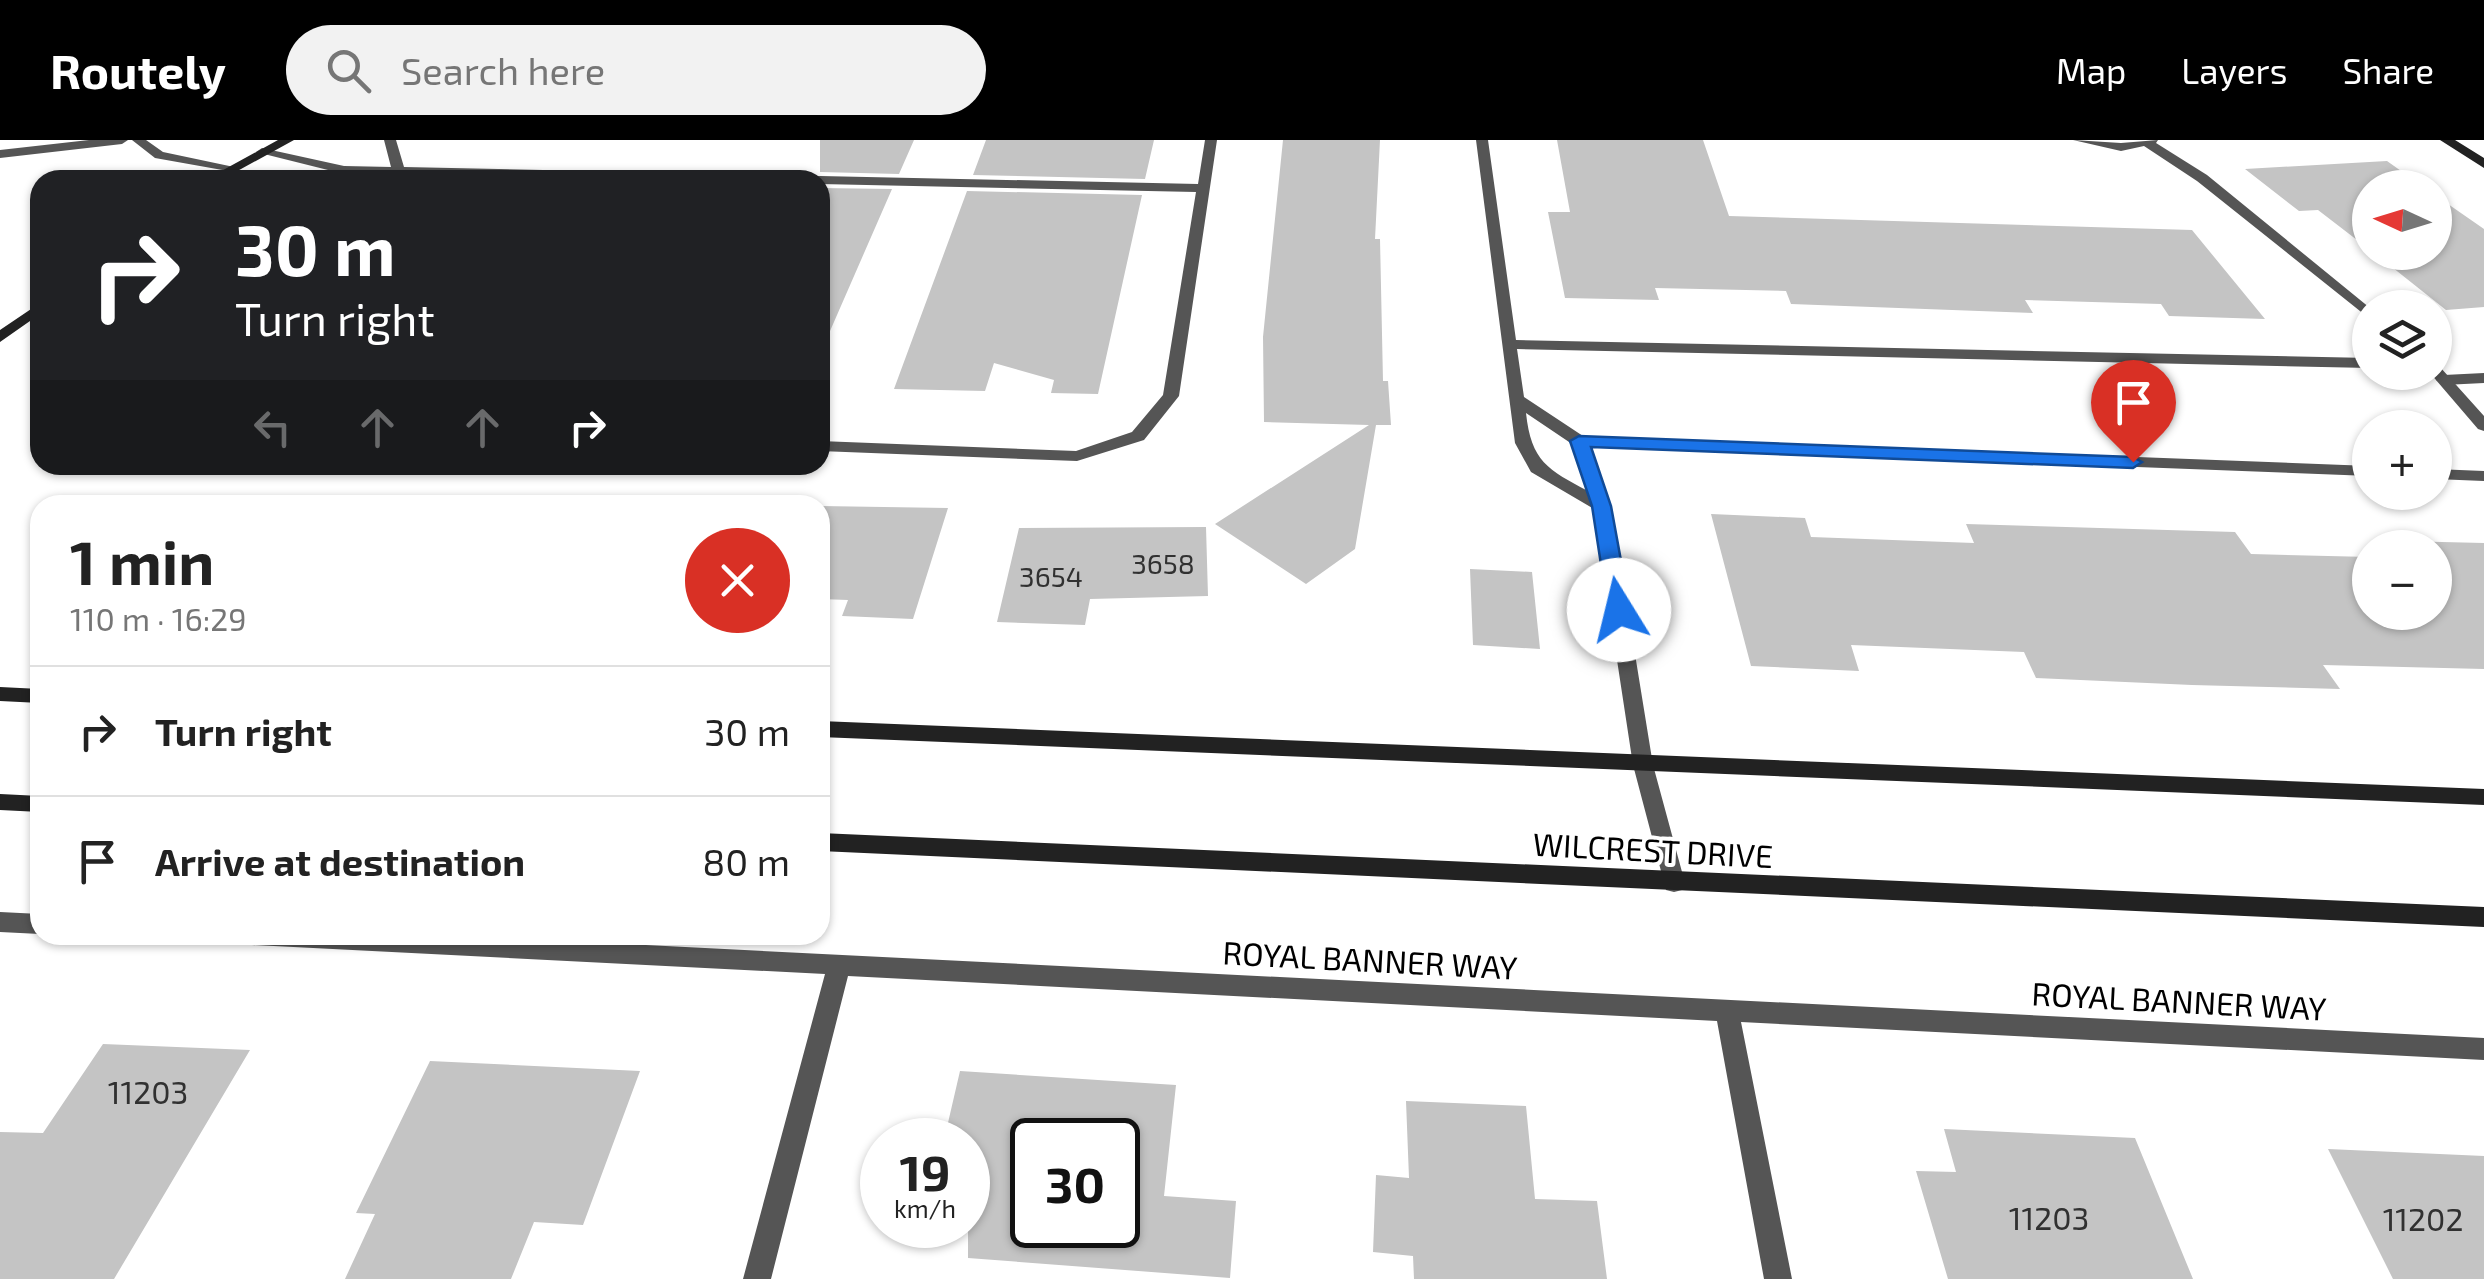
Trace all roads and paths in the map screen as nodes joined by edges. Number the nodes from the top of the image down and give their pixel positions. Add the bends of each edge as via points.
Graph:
1 (122, 140) edge
2 (138, 140) edge
3 (288, 140) edge
4 (390, 140) edge
5 (1211, 140) edge
6 (1482, 140) edge
7 (2079, 140) edge
8 (2446, 140) edge
9 (2150, 142) edge
10 (262, 152) junction
11 (0, 154) edge
12 (2484, 164) edge
13 (228, 168) junction
14 (398, 168) junction
15 (225, 170) edge
16 (479, 170) edge
17 (830, 179) edge
18 (1204, 188) junction
19 (2352, 300) edge
20 (30, 315) edge
21 (0, 337) edge
22 (1510, 344) junction
23 (2352, 363) edge
24 (2452, 376) edge
25 (2484, 378) edge
26 (2452, 390) edge
27 (1516, 399) junction
28 (2484, 426) edge
29 (1579, 441) junction
30 (830, 446) edge
31 (2352, 471) edge
32 (2452, 475) edge
33 (2484, 476) edge
34 (1602, 506) junction
35 (0, 694) edge
36 (30, 696) edge
37 (830, 729) edge
38 (1643, 764) junction
39 (2484, 797) edge
40 (0, 802) edge
41 (30, 804) edge
42 (830, 842) edge
43 (1674, 883) junction
44 (2484, 917) edge
45 (0, 922) edge
46 (30, 924) edge
47 (447, 945) edge
48 (838, 965) junction
49 (1727, 1010) junction
50 (2484, 1048) edge
51 (757, 1279) edge
52 (1778, 1279) edge

1 - 11 street
2 - 13 street via 158,154
3 - 10 main road
4 - 14 street
5 - 18 street
6 - 22 street
7 - 9 street via 2120,148
8 - 12 main road
9 - 19 street
10 - 13 main road
10 - 14 street via 344,170
13 - 15 main road
14 - 16 street
17 - 18 street
18 - 30 street via 1172,396 1138,436 1077,456
20 - 21 main road
22 - 23 street
22 - 27 street
24 - 25 street
26 - 28 street
27 - 29 street
27 - 34 street via 1528,462
29 - 31 street
29 - 34 street
32 - 33 street
34 - 38 street
35 - 36 main road
37 - 38 main road
38 - 39 main road
38 - 43 street
40 - 41 main road
42 - 43 main road, WILCREST DRIVE
43 - 44 main road, WILCREST DRIVE
45 - 46 street
47 - 48 street, ROYAL BANNER WAY
48 - 49 street, ROYAL BANNER WAY
48 - 51 street
49 - 50 street, ROYAL BANNER WAY
49 - 52 street

